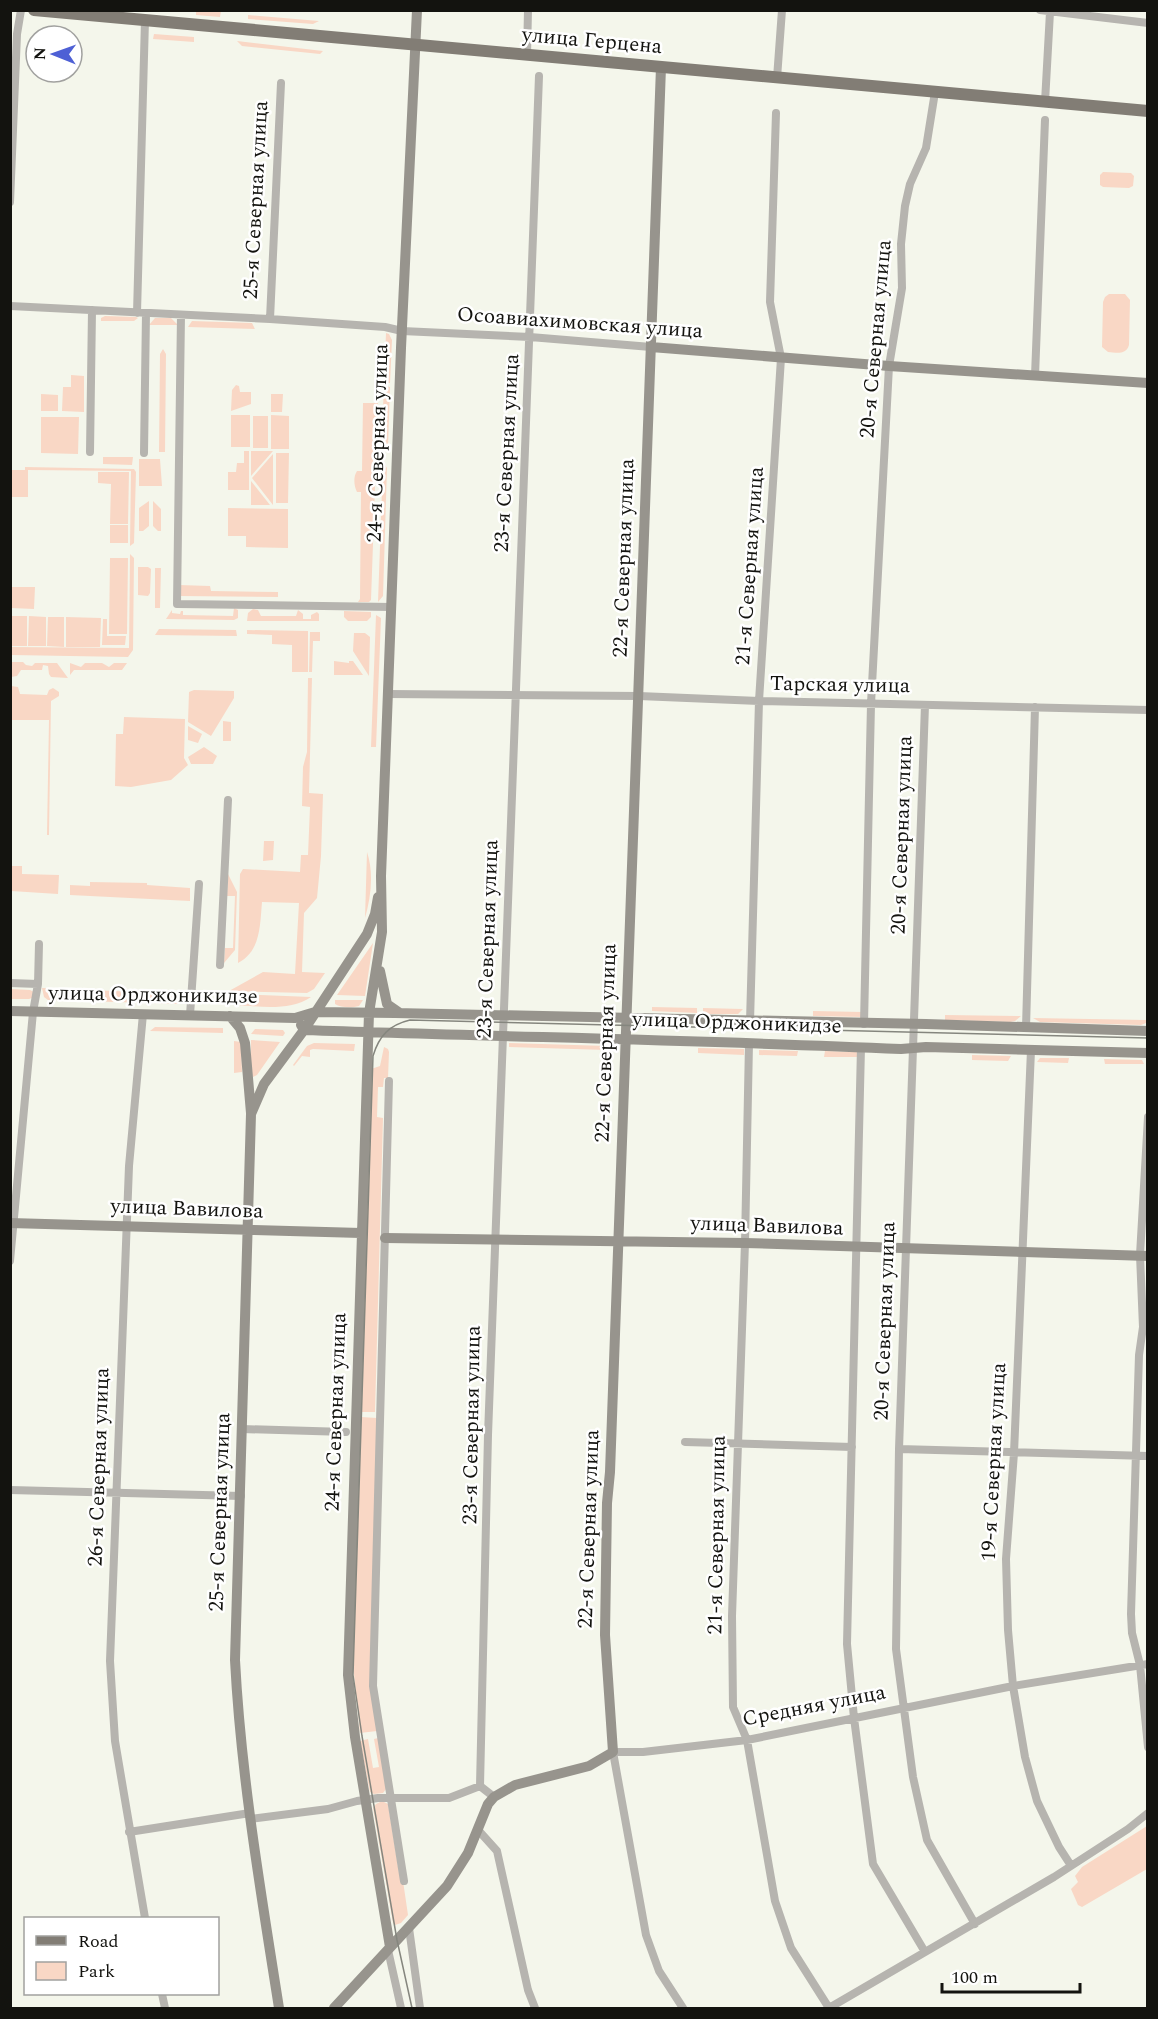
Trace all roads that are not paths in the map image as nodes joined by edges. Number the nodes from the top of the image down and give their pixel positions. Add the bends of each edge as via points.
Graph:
1 (21, 10) edge
2 (34, 10) edge
3 (417, 10) edge
4 (528, 10) edge
5 (782, 10) edge
6 (1040, 10) edge
7 (1050, 12) edge
8 (145, 20) junction
9 (1148, 23) edge
10 (415, 44) junction
11 (527, 55) junction
12 (662, 67) junction
13 (539, 76) dead end
14 (777, 78) junction
15 (281, 83) dead end
16 (934, 92) junction
17 (1046, 102) junction
18 (1148, 111) edge
19 (776, 113) dead end
20 (1045, 120) dead end
21 (10, 202) edge
22 (10, 306) edge
23 (92, 310) junction
24 (141, 313) junction
25 (181, 315) junction
26 (270, 319) junction
27 (402, 331) junction
28 (530, 337) junction
29 (651, 347) junction
30 (781, 358) junction
31 (889, 366) junction
32 (1035, 376) junction
33 (1148, 383) edge
34 (90, 452) dead end
35 (144, 453) dead end
36 (392, 607) junction
37 (388, 694) junction
38 (514, 696) junction
39 (639, 696) junction
40 (759, 701) junction
41 (871, 704) junction
42 (925, 705) junction
43 (1035, 707) junction
44 (1148, 710) edge
45 (228, 800) dead end
46 (381, 876) junction
47 (199, 884) dead end
48 (39, 944) dead end
49 (378, 963) junction
50 (220, 965) dead end
51 (10, 983) edge
52 (38, 984) junction
53 (10, 1011) edge
54 (33, 1012) junction
55 (315, 1012) junction
56 (369, 1013) junction
57 (143, 1014) junction
58 (400, 1014) junction
59 (189, 1015) junction
60 (230, 1016) junction
61 (503, 1016) junction
62 (295, 1018) junction
63 (627, 1018) junction
64 (750, 1022) junction
65 (864, 1024) junction
66 (913, 1024) junction
67 (1026, 1028) junction
68 (304, 1030) junction
69 (1148, 1031) edge
70 (369, 1032) junction
71 (502, 1036) junction
72 (626, 1039) junction
73 (749, 1043) junction
74 (861, 1047) junction
75 (912, 1049) junction
76 (1031, 1050) junction
77 (1148, 1053) edge
78 (389, 1081) dead end
79 (251, 1114) junction
80 (1148, 1117) edge
81 (12, 1223) edge
82 (126, 1226) junction
83 (248, 1230) junction
84 (362, 1233) junction
85 (385, 1238) junction
86 (495, 1240) junction
87 (618, 1242) junction
88 (745, 1243) junction
89 (855, 1248) junction
90 (906, 1249) junction
91 (1022, 1252) junction
92 (1144, 1255) edge
93 (10, 1261) edge
94 (242, 1429) junction
95 (346, 1432) dead end
96 (685, 1442) dead end
97 (736, 1443) junction
98 (852, 1447) junction
99 (899, 1449) junction
100 (1014, 1453) junction
101 (1135, 1455) junction
102 (1148, 1456) edge
103 (10, 1490) edge
104 (116, 1492) junction
105 (241, 1496) junction
106 (1144, 1665) edge
107 (1013, 1686) junction
108 (903, 1708) junction
109 (854, 1718) junction
110 (747, 1740) junction
111 (1148, 1748) edge
112 (613, 1752) junction
113 (480, 1786) junction
114 (494, 1797) junction
115 (390, 1798) junction
116 (366, 1799) junction
117 (1148, 1813) edge
118 (250, 1816) junction
119 (479, 1831) junction
120 (129, 1832) junction
121 (1070, 1864) junction
122 (404, 1881) dead end
123 (145, 1917) edge
124 (975, 1924) junction
125 (409, 1928) junction
126 (389, 1948) junction
127 (925, 1952) junction
128 (279, 2008) edge
129 (334, 2008) edge
130 (402, 2008) edge
131 (420, 2008) edge
132 (535, 2008) edge
133 (682, 2008) edge
134 (829, 2008) edge

1 - 21 street
2 - 8 main road, улица Герцена
3 - 10 main road, 24-я Северная улица
4 - 11 street
5 - 14 street
6 - 7 street
7 - 9 street
7 - 17 street
8 - 10 main road, улица Герцена
8 - 24 street
10 - 11 main road, улица Герцена
10 - 27 main road, 24-я Северная улица
11 - 12 main road, улица Герцена
12 - 14 main road, улица Герцена
12 - 29 main road, 22-я Северная улица
13 - 28 street, 23-я Северная улица
14 - 16 main road, улица Герцена
15 - 26 street, 25-я Северная улица
16 - 17 main road, улица Герцена
16 - 31 street, 20-я Северная улица via 926,148 905,206 902,288
17 - 18 main road, улица Герцена
19 - 30 street, 21-я Северная улица via 770,302
20 - 32 street
22 - 23 street, Осоавиахимовская улица
23 - 24 street, Осоавиахимовская улица
23 - 34 street
24 - 25 street, Осоавиахимовская улица
24 - 35 street
25 - 26 street, Осоавиахимовская улица
25 - 36 street via 177,604
26 - 27 street, Осоавиахимовская улица
27 - 28 street, Осоавиахимовская улица
27 - 36 main road, 24-я Северная улица
28 - 29 street, Осоавиахимовская улица
28 - 38 street, 23-я Северная улица
29 - 30 main road, Осоавиахимовская улица
29 - 39 main road, 22-я Северная улица
30 - 31 main road, Осоавиахимовская улица
30 - 40 street, 21-я Северная улица
31 - 32 main road, Осоавиахимовская улица
31 - 41 street, 20-я Северная улица
32 - 33 main road, Осоавиахимовская улица
36 - 37 main road, 24-я Северная улица
37 - 38 street, Тарская улица
37 - 46 main road, 24-я Северная улица
38 - 39 street, Тарская улица
38 - 61 street, 23-я Северная улица
39 - 40 street, Тарская улица
39 - 63 main road, 22-я Северная улица
40 - 41 street, Тарская улица
40 - 64 street, 21-я Северная улица
41 - 42 street, Тарская улица
41 - 65 street, 20-я Северная улица
42 - 43 street, Тарская улица
42 - 66 street, 20-я Северная улица
43 - 44 street, Тарская улица
43 - 67 street
45 - 50 street
46 - 49 main road, 24-я Северная улица via 383,916
46 - 55 main road, 24-я Северная улица via 375,914 367,934
47 - 59 street
48 - 52 street
49 - 56 main road, 24-я Северная улица
49 - 58 main road via 384,998
51 - 52 street
52 - 54 street
53 - 54 main road, улица Орджоникидзе
54 - 57 main road, улица Орджоникидзе
54 - 81 street
55 - 56 main road, улица Орджоникидзе
55 - 62 main road, улица Орджоникидзе
55 - 68 main road, 24-я Северная улица
56 - 58 main road, улица Орджоникидзе
56 - 70 main road, 24-я Северная улица
57 - 59 main road, улица Орджоникидзе
57 - 82 street, 26-я Северная улица
58 - 61 main road, улица Орджоникидзе
59 - 60 main road, улица Орджоникидзе
60 - 62 main road, улица Орджоникидзе
60 - 79 main road via 245,1043
61 - 63 main road, улица Орджоникидзе
61 - 71 street, 23-я Северная улица
62 - 68 main road
63 - 64 main road, улица Орджоникидзе
63 - 72 main road, 22-я Северная улица
64 - 65 main road, улица Орджоникидзе
65 - 66 main road, улица Орджоникидзе
66 - 67 main road, улица Орджоникидзе
66 - 75 street, 20-я Северная улица
67 - 69 main road, улица Орджоникидзе
68 - 70 main road, улица Орджоникидзе
68 - 79 main road, 25-я Северная улица via 264,1084
70 - 71 main road, улица Орджоникидзе
70 - 84 main road, 24-я Северная улица
71 - 72 main road, улица Орджоникидзе
71 - 86 street, 23-я Северная улица
72 - 73 main road, улица Орджоникидзе
72 - 87 main road, 22-я Северная улица
73 - 74 main road, улица Орджоникидзе
73 - 88 street, 21-я Северная улица
74 - 75 main road, улица Орджоникидзе
74 - 89 street, 20-я Северная улица
75 - 76 main road, улица Орджоникидзе
75 - 90 street, 20-я Северная улица
76 - 77 main road, улица Орджоникидзе
76 - 91 street, 19-я Северная улица
78 - 85 street, 24-я Северная улица
79 - 83 main road, 25-я Северная улица
80 - 92 street
81 - 82 main road, улица Вавилова
81 - 93 street
82 - 83 main road, улица Вавилова
82 - 104 street, 26-я Северная улица
83 - 84 main road, улица Вавилова
83 - 94 main road, 25-я Северная улица
84 - 116 main road, 24-я Северная улица via 348,1675
85 - 86 main road, улица Вавилова
85 - 115 street, 24-я Северная улица via 373,1686
86 - 87 main road, улица Вавилова
86 - 113 street, 23-я Северная улица
87 - 88 main road, улица Вавилова
87 - 112 main road, 22-я Северная улица via 605,1635
88 - 89 main road, улица Вавилова
88 - 97 street, 21-я Северная улица
89 - 90 main road, улица Вавилова
89 - 98 street, 20-я Северная улица
90 - 91 main road, улица Вавилова
90 - 99 street, 20-я Северная улица
91 - 92 main road, улица Вавилова
91 - 100 street, 19-я Северная улица
92 - 101 street
94 - 95 street
94 - 105 main road, 25-я Северная улица
96 - 97 street
97 - 98 street
97 - 110 street, 21-я Северная улица via 733,1707
98 - 109 street, 20-я Северная улица via 847,1644
99 - 100 street
99 - 108 street, 20-я Северная улица via 896,1650
100 - 101 street
100 - 107 street, 19-я Северная улица via 1006,1559
101 - 102 street
101 - 106 street via 1131,1614 1132,1633
103 - 104 street
104 - 105 street
104 - 120 street, 26-я Северная улица via 110,1661 114,1741
105 - 118 main road, 25-я Северная улица via 235,1660
106 - 107 street, Средняя улица
106 - 111 street
107 - 108 street, Средняя улица
107 - 121 street, 19-я Северная улица via 1037,1801
108 - 109 street, Средняя улица
108 - 124 street, 20-я Северная улица via 927,1840
109 - 110 street, Средняя улица
109 - 127 street, 20-я Северная улица via 873,1864
110 - 112 street, Средняя улица
110 - 134 street, 21-я Северная улица via 778,1912 791,1948
112 - 114 main road, Средняя улица via 589,1766 515,1785
112 - 133 street, 22-я Северная улица via 646,1935 659,1971
113 - 114 street
113 - 115 street via 448,1798
114 - 119 main road
115 - 116 street
115 - 122 street, 24-я Северная улица
116 - 118 street via 328,1809
116 - 126 main road, 24-я Северная улица
117 - 121 street
118 - 120 street
118 - 128 main road, 25-я Северная улица
119 - 125 main road via 447,1886
119 - 132 street via 497,1851
120 - 123 street, 26-я Северная улица
121 - 124 street
124 - 127 street
125 - 126 main road
125 - 131 street
126 - 129 main road
126 - 130 street, 24-я Северная улица
127 - 134 street

